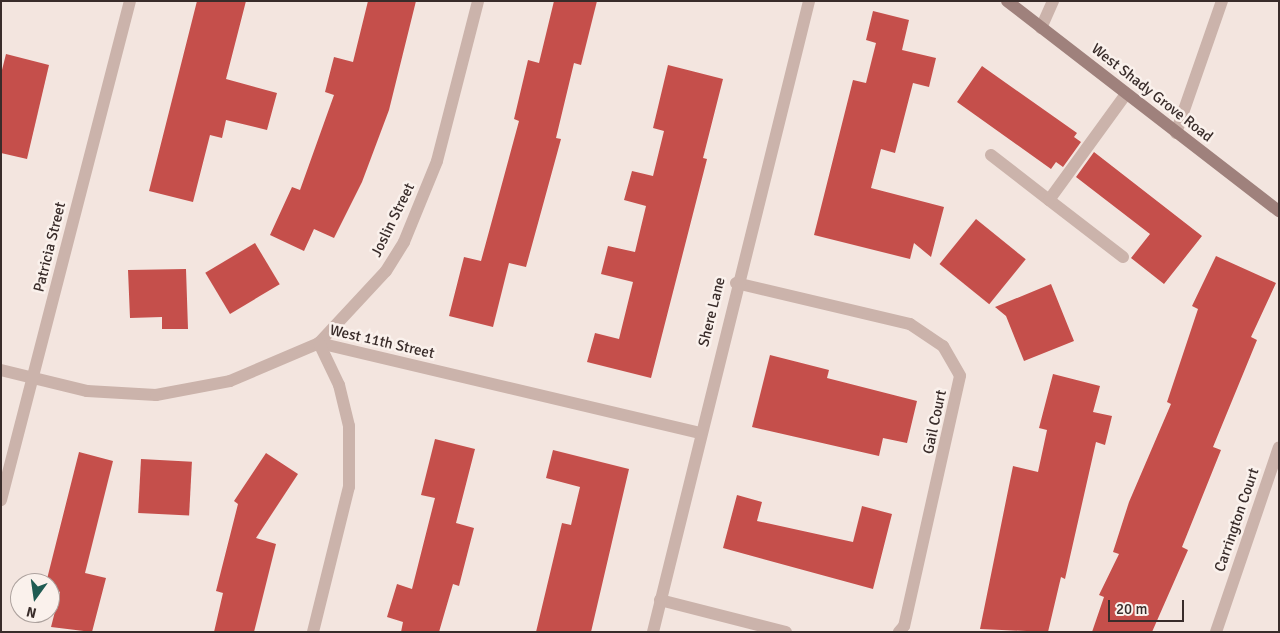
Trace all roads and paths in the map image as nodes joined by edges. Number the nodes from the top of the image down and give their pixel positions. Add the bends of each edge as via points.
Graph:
1 (130, 1) edge
2 (478, 1) edge
3 (809, 1) edge
4 (1007, 1) edge
5 (1053, 1) edge
6 (1222, 1) edge
7 (1041, 28) junction
8 (1126, 94) junction
9 (1176, 133) junction
10 (991, 155) dead end
11 (1049, 200) junction
12 (1279, 211) edge
13 (1123, 257) dead end
14 (736, 283) junction
15 (319, 343) junction
16 (1, 370) edge
17 (33, 379) junction
18 (700, 433) junction
19 (1279, 447) edge
20 (1, 500) edge
21 (660, 600) junction
22 (313, 632) edge
23 (653, 632) edge
24 (786, 632) edge
25 (899, 632) edge
26 (1216, 632) edge

1 - 17 street, Patricia Street
2 - 15 street, Joslin Street via 436,161 404,242 386,272
3 - 14 street, Shere Lane
4 - 7 main road, West Shady Grove Road
5 - 7 street
6 - 9 street
7 - 8 main road, West Shady Grove Road
8 - 9 main road, West Shady Grove Road
8 - 11 street
9 - 12 main road, West Shady Grove Road
10 - 11 street
11 - 13 street
14 - 18 street, Shere Lane
14 - 25 street, Gail Court via 910,324 943,346 960,376 904,626
15 - 17 street, West 11th Street via 230,381 156,395 121,396
15 - 18 street, West 11th Street
15 - 22 street via 339,385 349,426 349,487
16 - 17 street, West 11th Street
17 - 20 street, Patricia Street
18 - 21 street, Shere Lane
19 - 26 street, Carrington Court
21 - 23 street, Shere Lane
21 - 24 street

